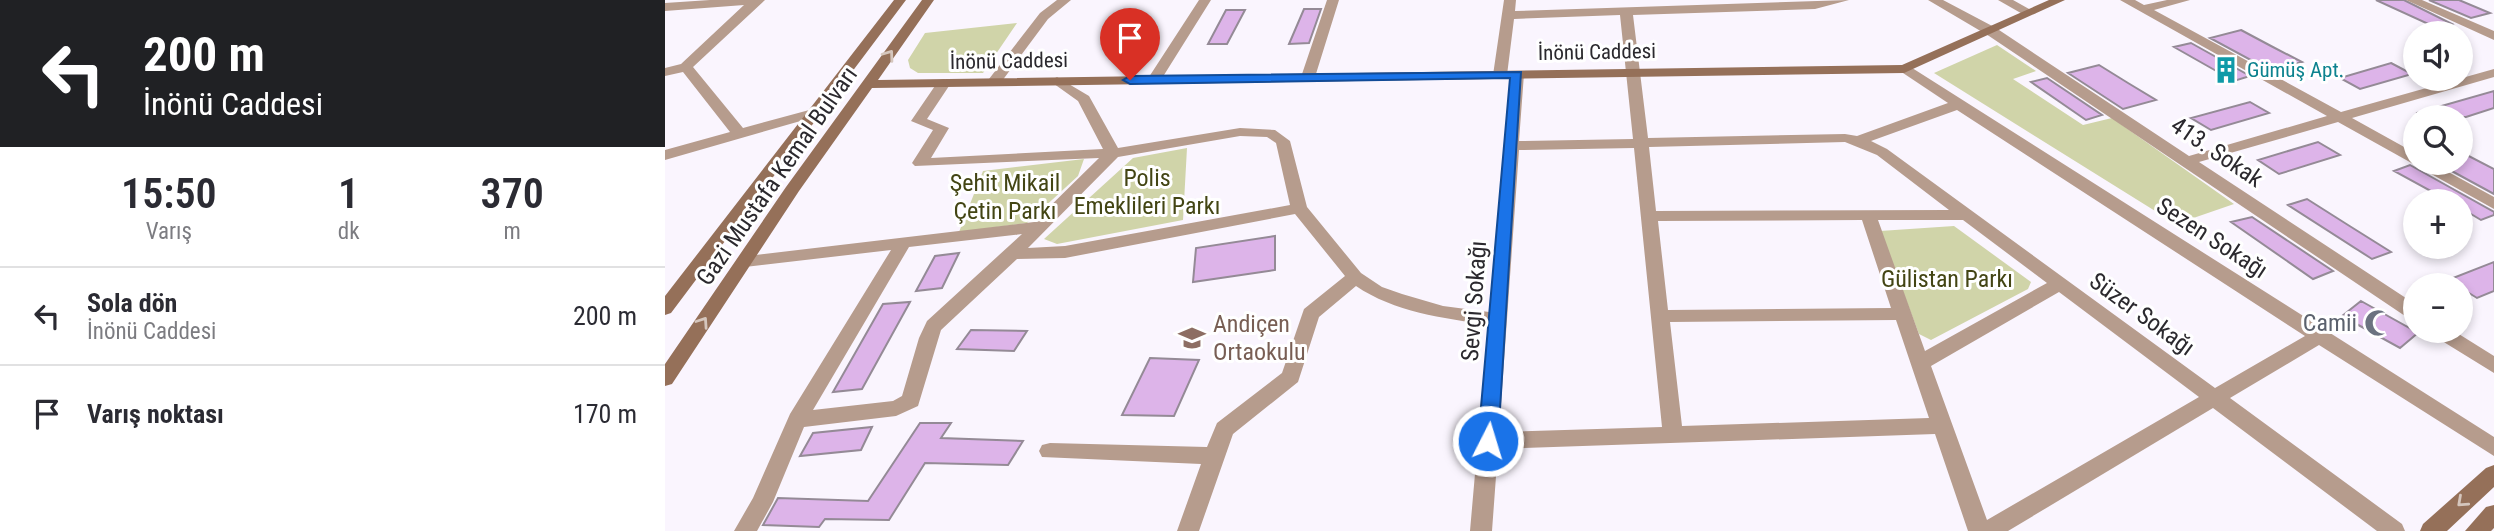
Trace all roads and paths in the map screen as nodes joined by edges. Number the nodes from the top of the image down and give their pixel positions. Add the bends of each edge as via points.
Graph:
1 (757, 0) edge
2 (899, 0) edge
3 (928, 0) edge
4 (1065, 0) edge
5 (1205, 0) edge
6 (1333, 0) edge
7 (1510, 0) edge
8 (1843, 0) edge
9 (1934, 0) edge
10 (2004, 0) edge
11 (2059, 0) edge
12 (2126, 0) edge
13 (2184, 0) edge
14 (2412, 0) edge
15 (665, 7) edge
16 (1631, 7) edge
17 (2143, 9) junction
18 (2030, 13) junction
19 (1508, 15) junction
20 (1990, 32) junction
21 (2494, 36) edge
22 (686, 67) junction
23 (1903, 69) junction
24 (665, 72) edge
25 (1633, 73) junction
26 (2494, 73) edge
27 (1508, 75) junction
28 (1308, 77) junction
29 (1154, 80) junction
30 (1057, 81) junction
31 (994, 82) junction
32 (944, 83) junction
33 (868, 84) junction
34 (1959, 104) junction
35 (813, 114) junction
36 (2340, 117) junction
37 (740, 134) junction
38 (1858, 141) junction
39 (1640, 143) junction
40 (1511, 146) junction
41 (2403, 152) edge
42 (1113, 153) junction
43 (665, 155) edge
44 (2187, 162) junction
45 (2442, 175) edge
46 (2494, 204) edge
47 (1299, 208) junction
48 (1649, 215) junction
49 (1868, 215) junction
50 (1966, 215) junction
51 (1039, 227) junction
52 (902, 245) junction
53 (1012, 254) junction
54 (744, 261) junction
55 (1355, 277) junction
56 (2060, 284) junction
57 (2403, 305) edge
58 (665, 309) edge
59 (1903, 314) junction
60 (1660, 316) junction
61 (1497, 320) junction
62 (2320, 336) junction
63 (2459, 343) edge
64 (1920, 363) junction
65 (2494, 366) edge
66 (665, 379) edge
67 (2214, 398) junction
68 (797, 420) junction
69 (1942, 426) junction
70 (1673, 435) junction
71 (1488, 441) junction
72 (2494, 448) edge
73 (1050, 451) dead end
74 (1213, 456) junction
75 (2494, 474) edge
76 (2494, 514) edge
77 (745, 531) edge
78 (1188, 531) edge
79 (1481, 531) edge
80 (1979, 531) edge
81 (1988, 531) edge
82 (2394, 531) edge
83 (2431, 531) edge
84 (2476, 531) edge

1 - 15 street
1 - 22 street
2 - 35 street, Gazi Mustafa Kemal Bulvarı
33 -> 3 street, Gazi Mustafa Kemal Bulvarı
4 - 31 street via 1044,16
5 - 29 street
6 - 28 street
7 - 19 street, Sevgi Sokağı
8 - 16 street via 1815,5
9 - 20 street, 413. Sokak
10 - 18 street
11 - 18 street, İnönü Caddesi
12 - 17 street
13 - 17 street
14 - 21 street
16 - 19 street
16 - 25 street
17 - 36 street
18 - 20 street, İnönü Caddesi
19 - 27 street, Sevgi Sokağı
20 - 23 street, İnönü Caddesi
20 - 44 street, 413. Sokak
22 - 24 street
22 - 37 street
23 - 25 street, İnönü Caddesi
23 - 34 street, Sezen Sokağı
25 - 27 street, İnönü Caddesi
25 - 39 street
26 - 36 street
27 - 28 street, İnönü Caddesi
27 - 40 street, Sevgi Sokağı
28 - 29 street, İnönü Caddesi
29 - 30 street, İnönü Caddesi
30 - 31 street, İnönü Caddesi
30 - 42 street via 1084,99
31 - 32 street, İnönü Caddesi
32 - 33 street, İnönü Caddesi
32 - 42 street via 918,121 942,128 919,163
33 - 54 street, Gazi Mustafa Kemal Bulvarı
34 - 38 street
34 - 62 street, Sezen Sokağı
35 - 37 street
35 - 58 street, Gazi Mustafa Kemal Bulvarı
36 - 41 street
36 - 44 street
37 - 43 street
38 - 39 street
38 - 50 street, Süzer Sokağı via 1882,152
39 - 40 street
39 - 48 street
40 - 61 street, Sevgi Sokağı
42 - 47 street via 1236,132 1277,135 1283,141
42 - 51 street
44 - 57 street, 413. Sokak
45 - 46 street
47 - 53 street via 1065,252
47 - 55 street
48 - 49 street
48 - 60 street
49 - 50 street
49 - 59 street
50 - 56 street, Süzer Sokağı
51 - 52 street
51 - 53 street
52 - 54 street
52 - 68 street
53 - 68 street via 934,326 908,403
66 -> 54 street, Gazi Mustafa Kemal Bulvarı
55 - 61 street via 1375,291 1405,302
55 - 74 street via 1311,314 1291,377 1224,429
56 - 64 street
56 - 67 street, Süzer Sokağı
59 - 60 street
59 - 64 street
60 - 70 street
61 - 71 street, Sevgi Sokağı
62 - 67 street
62 - 72 street, Sezen Sokağı
63 - 65 street
64 - 69 street
67 - 81 street
67 - 82 street, Süzer Sokağı
68 - 77 street
69 - 70 street
69 - 80 street
70 - 71 street
71 - 79 street, Sevgi Sokağı
73 - 74 street
74 - 78 street
75 -> 83 street
76 - 84 street

